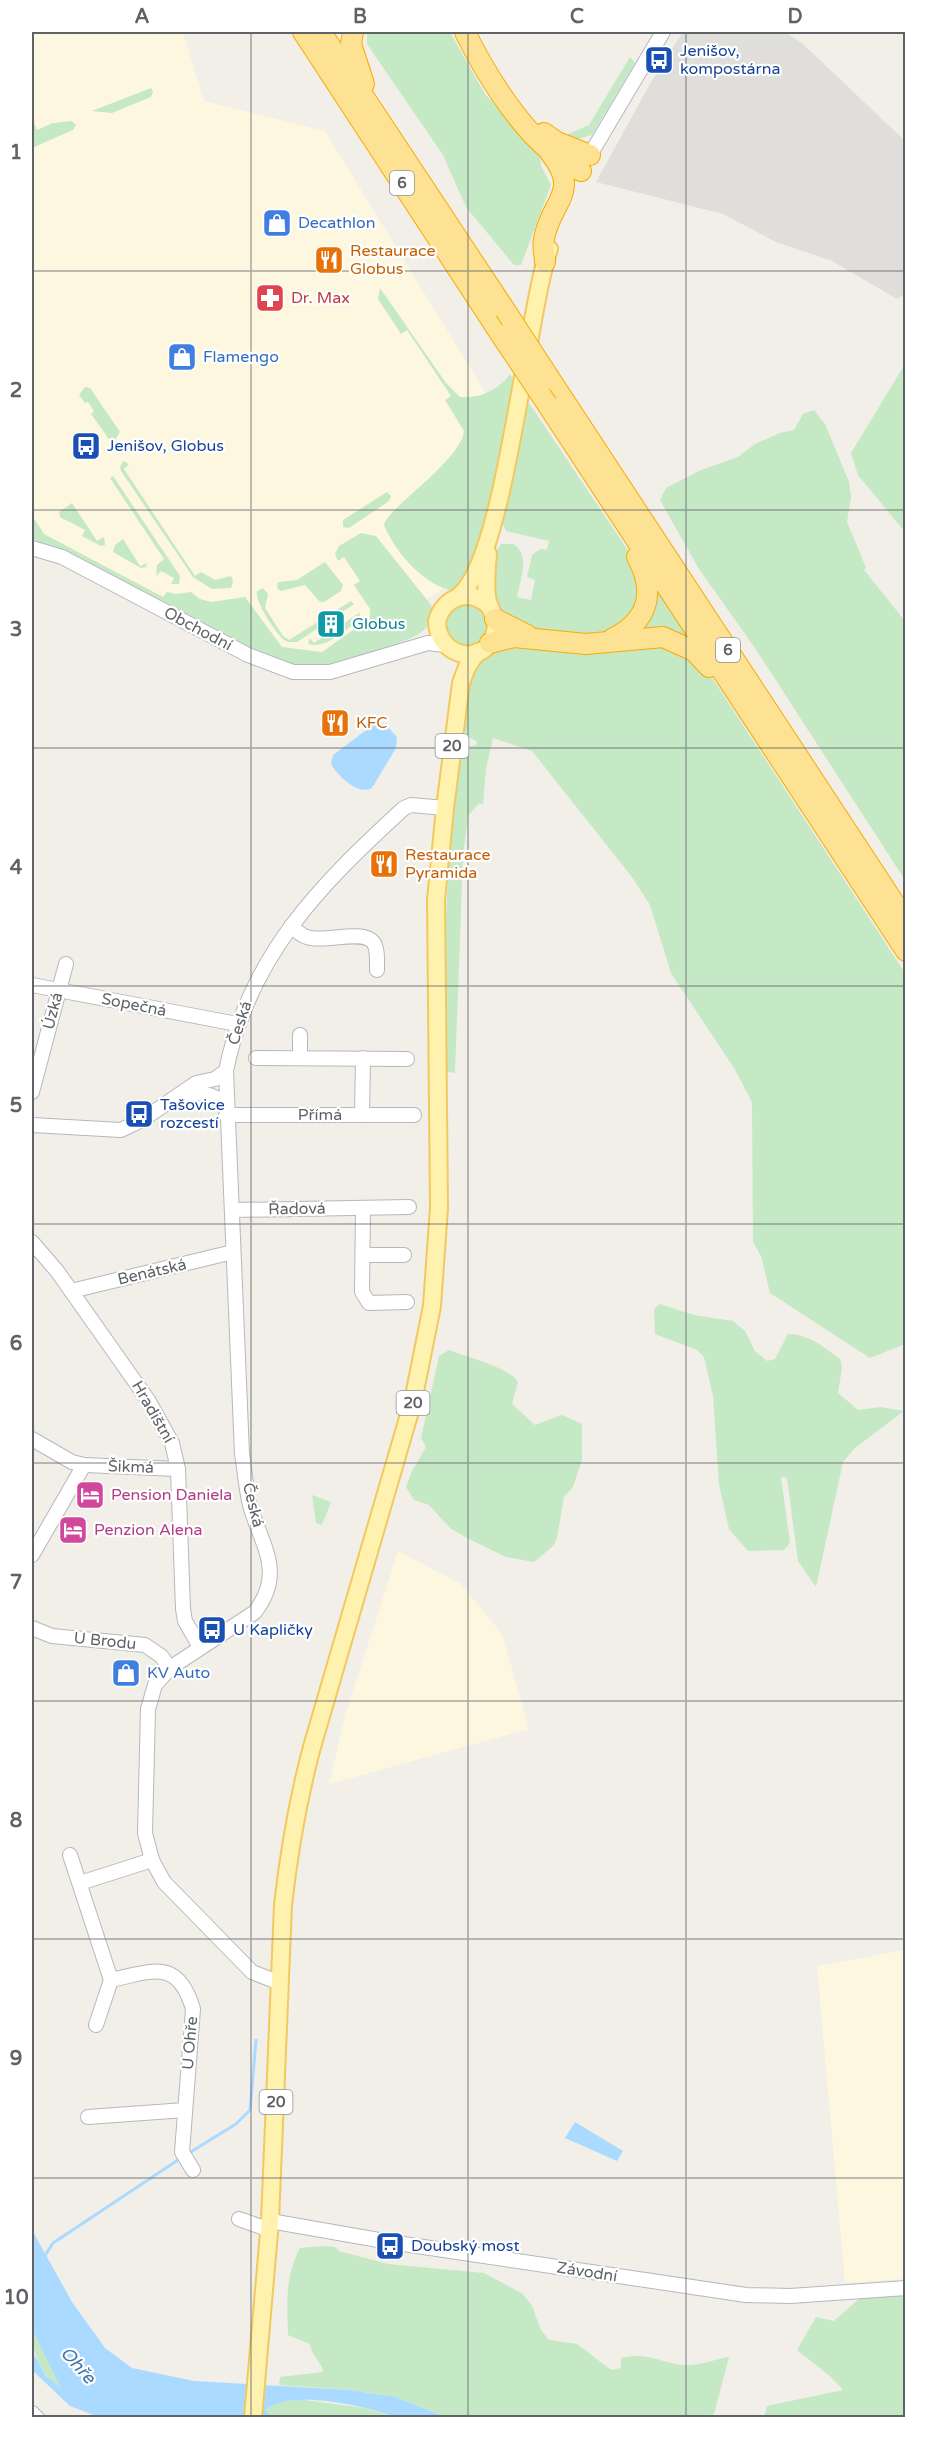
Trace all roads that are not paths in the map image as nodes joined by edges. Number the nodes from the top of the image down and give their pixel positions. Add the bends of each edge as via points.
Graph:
1 (303, 32) edge
2 (321, 32) edge
3 (353, 32) edge
4 (465, 32) edge
5 (663, 32) edge
6 (511, 108) junction
7 (381, 123) junction
8 (550, 151) junction
9 (586, 163) junction
10 (545, 262) junction
11 (598, 483) junction
12 (489, 537) junction
13 (32, 548) edge
14 (459, 596) junction
15 (492, 613) junction
16 (437, 621) junction
17 (530, 636) junction
18 (598, 644) junction
19 (448, 648) junction
20 (483, 648) junction
21 (372, 659) junction
22 (461, 683) junction
23 (740, 699) junction
24 (444, 808) junction
25 (906, 921) edge
26 (291, 926) junction
27 (906, 951) edge
28 (66, 964) dead end
29 (377, 970) dead end
30 (32, 985) edge
31 (58, 990) junction
32 (237, 1024) junction
33 (300, 1035) dead end
34 (256, 1058) dead end
35 (300, 1058) junction
36 (363, 1058) junction
37 (407, 1059) dead end
38 (226, 1071) junction
39 (32, 1092) edge
40 (176, 1098) junction
41 (226, 1109) junction
42 (362, 1115) junction
43 (414, 1115) dead end
44 (32, 1125) edge
45 (409, 1207) dead end
46 (363, 1208) junction
47 (232, 1210) junction
48 (32, 1242) edge
49 (233, 1252) junction
50 (363, 1255) junction
51 (404, 1255) dead end
52 (71, 1291) junction
53 (407, 1302) dead end
54 (32, 1439) edge
55 (84, 1465) junction
56 (178, 1469) junction
57 (32, 1555) edge
58 (32, 1628) edge
59 (200, 1647) junction
60 (170, 1668) junction
61 (70, 1855) dead end
62 (152, 1860) junction
63 (80, 1883) junction
64 (111, 1980) junction
65 (280, 1983) junction
66 (96, 2025) dead end
67 (185, 2110) junction
68 (88, 2117) dead end
69 (187, 2160) dead end
70 (239, 2219) dead end
71 (270, 2225) junction
72 (906, 2288) edge
73 (32, 2413) edge
74 (37, 2418) edge
75 (253, 2418) edge

1 - 11 highway, 6, bridge
2 - 7 highway, 6
3 - 7 highway via 351,44 361,78
4 - 6 highway
5 - 9 street
6 - 8 highway
6 - 9 highway
7 - 25 highway, 6, bridge
8 - 9 highway
8 - 10 highway via 563,170 566,183 543,240
9 - 10 main road via 565,205
10 - 12 main road
11 - 18 highway via 642,566 647,591 638,621
11 - 23 highway, 6
12 - 14 main road via 469,588
12 - 15 main road via 486,586
13 - 21 street, Obchodní via 62,557 273,666 314,674
14 - 15 main road via 476,597
14 - 16 main road via 445,605
15 - 17 highway
15 - 20 main road via 495,632
16 - 19 main road via 439,635
16 - 21 street, Obchodní via 421,636
17 - 18 highway
17 - 20 highway via 506,637
18 - 23 highway via 648,637 675,640 694,651
19 - 20 main road via 463,654
19 - 21 street, Obchodní via 428,643
19 - 22 main road, 20
20 - 22 main road, 20 via 467,667
22 - 24 main road, 20
23 - 27 highway, 6
24 - 26 street, Česká via 404,808 318,893
24 - 65 main road, 20 via 436,900 439,1208 432,1306 413,1401 301,1789 286,1876
26 - 29 street via 311,938 364,936 376,948
26 - 32 street, Česká via 264,966
28 - 31 street, Úzká
30 - 31 street, Sopečná
31 - 32 street, Sopečná
31 - 39 street, Úzká
32 - 38 street, Česká
33 - 35 street
34 - 35 street
35 - 36 street via 333,1053
36 - 37 street
36 - 42 street
38 - 40 street via 215,1079 196,1083
38 - 41 street, Česká
40 - 41 street via 213,1095
40 - 44 street via 121,1130
41 - 42 street, Přímá
41 - 47 street, Česká
42 - 43 street, Přímá
45 - 46 street, Řadová
46 - 47 street, Řadová
46 - 50 street
47 - 49 street, Česká
48 - 52 street, Hradištní
49 - 52 street, Benátská
49 - 59 street, Česká via 242,1454 250,1506 270,1562 271,1578 264,1601 255,1612
50 - 51 street
50 - 53 street via 362,1292 369,1303
52 - 56 street, Hradištní via 159,1417 172,1443
54 - 55 street, Šikmá
55 - 56 street, Šikmá
55 - 57 street, Šikmá
56 - 59 street, Hradištní via 183,1609 185,1622
58 - 60 street, U Brodu via 52,1636 145,1645
59 - 60 street, Česká
60 - 62 street, Česká via 155,1685 148,1709 146,1833
61 - 63 street
62 - 63 street
62 - 65 street, Česká via 164,1882 252,1972
63 - 64 street
64 - 66 street
64 - 67 street, U Ohře via 161,1971 179,1978 188,1992 193,2009
65 - 71 main road, 20
67 - 68 street
67 - 69 street, U Ohře
70 - 71 street
71 - 72 street, Závodní via 746,2295
71 - 75 main road, 20
73 - 74 street

